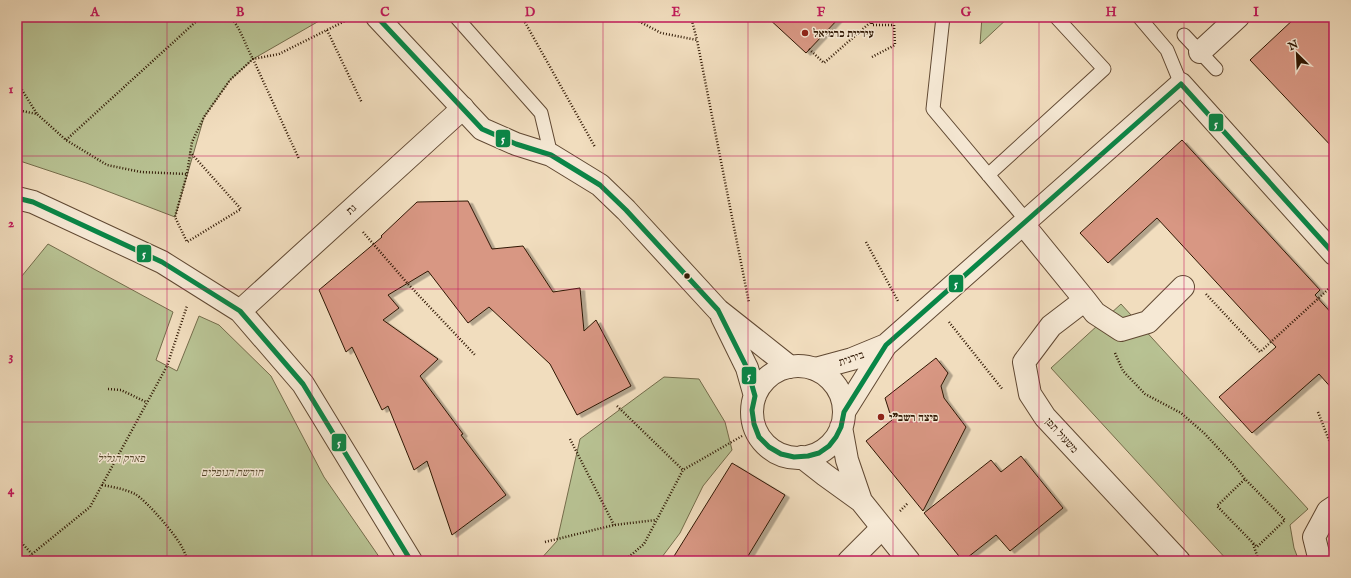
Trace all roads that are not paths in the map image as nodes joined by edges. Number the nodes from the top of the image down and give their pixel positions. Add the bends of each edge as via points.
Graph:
1 (377, 17) edge
2 (456, 17) edge
3 (943, 17) edge
4 (1056, 17) edge
5 (1139, 17) edge
6 (1238, 17) edge
7 (1184, 35) dead end
8 (1200, 52) junction
9 (1216, 69) dead end
10 (1180, 84) junction
11 (463, 108) junction
12 (551, 155) junction
13 (988, 175) junction
14 (17, 198) edge
15 (1025, 222) junction
16 (1334, 254) edge
17 (1183, 287) road end
18 (1085, 300) junction
19 (718, 310) junction
20 (240, 311) junction
21 (886, 345) junction
22 (790, 367) junction
23 (815, 369) junction
24 (755, 396) junction
25 (843, 419) junction
26 (802, 457) junction
27 (860, 501) junction
28 (1334, 507) edge
29 (882, 528) junction
30 (411, 561) edge
31 (849, 561) edge
32 (909, 561) edge
33 (1179, 561) edge
34 (1320, 561) edge

1 - 11 street
2 - 12 lane via 541,113
3 - 13 lane via 933,110
4 - 13 lane via 1104,69
5 - 10 lane via 1167,50
6 - 8 street
7 - 8 lane
8 - 9 lane
10 - 15 street, בירנית
10 - 16 street
11 - 12 street via 482,128 516,144
11 - 20 street, גת
12 - 19 street via 600,185
13 - 15 lane
14 - 20 street via 33,202 162,262
15 - 18 street
15 - 21 street, בירנית
17 - 18 street via 1148,322 1122,330 1095,314
18 - 33 street, משעול תפן via 1051,326 1024,362 1030,394 1045,417
19 - 22 street
19 - 24 street via 747,368
20 - 30 street via 303,384
21 - 23 street, בירנית via 852,359
21 - 25 street, בירנית
22 - 23 street
22 - 24 street via 773,374 762,384
23 - 25 street via 834,383 844,404
24 - 26 street via 752,410 759,437 781,454
25 - 26 street via 836,437 829,446
25 - 27 street via 847,460
26 - 27 street
27 - 29 street
28 - 34 street via 1328,511 1314,537
29 - 31 street
29 - 32 street

